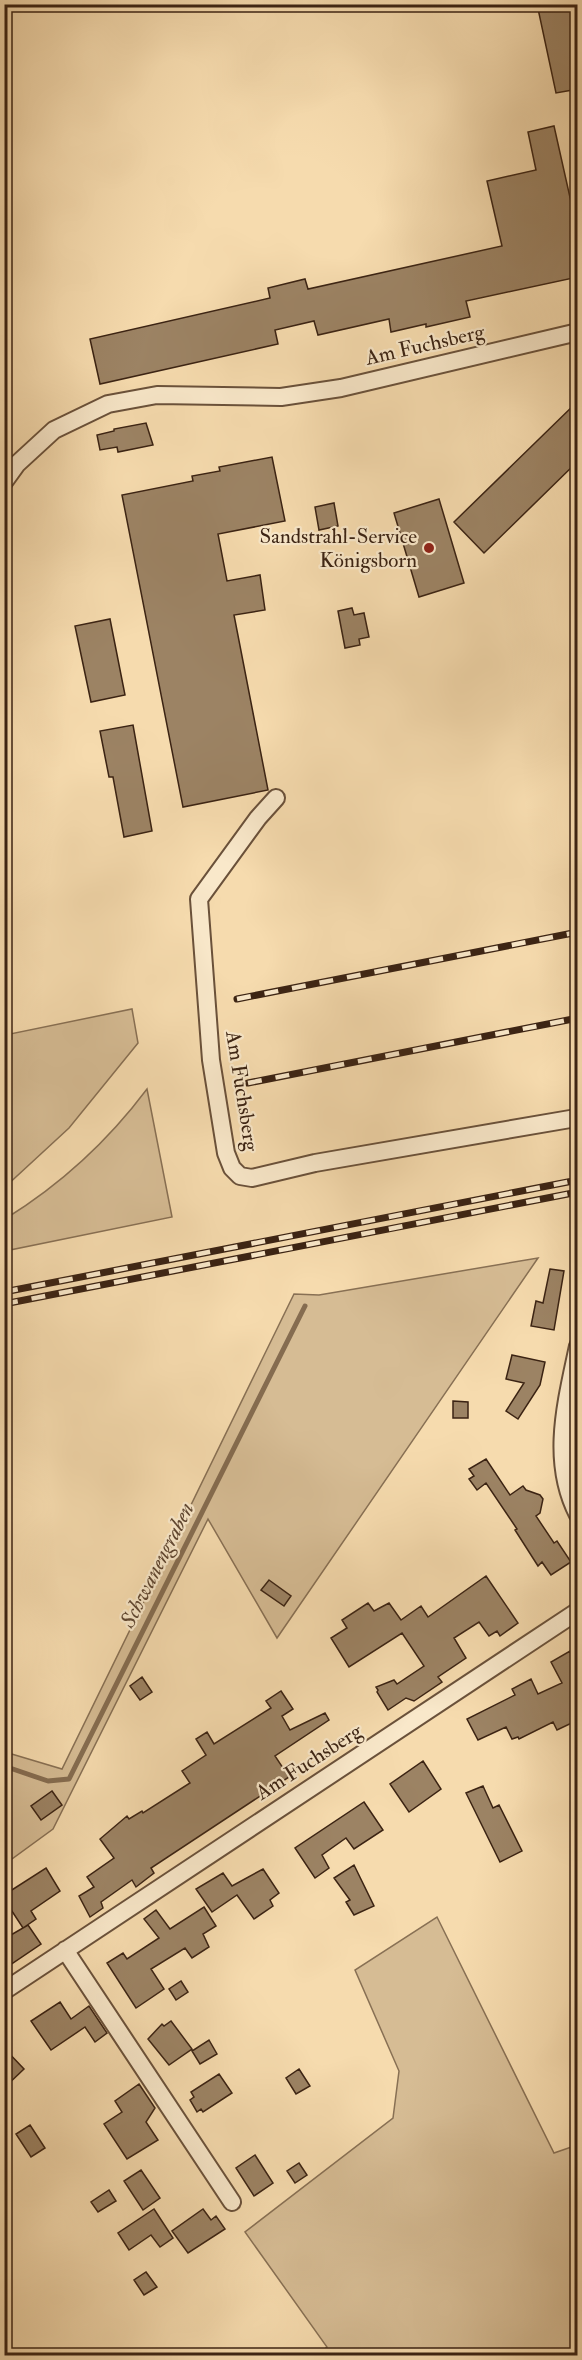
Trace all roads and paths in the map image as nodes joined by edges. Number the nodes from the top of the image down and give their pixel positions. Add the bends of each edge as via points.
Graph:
1 (578, 332) edge
2 (4, 482) edge
3 (276, 798) dead end
4 (578, 1123) edge
5 (578, 1347) edge
6 (578, 1515) edge
7 (578, 1611) edge
8 (65, 1950) junction
9 (4, 1991) edge
10 (232, 2202) dead end

1 - 2 street, Am Fuchsberg via 341,388 281,398 157,395 108,404 54,430 17,464
3 - 4 street, Am Fuchsberg via 199,899 211,1060 226,1153 232,1168 240,1176 252,1178 315,1163 576,1118
5 - 6 street via 562,1442 565,1482
7 - 8 street, Am Fuchsberg
8 - 9 street, Am Fuchsberg
8 - 10 street

